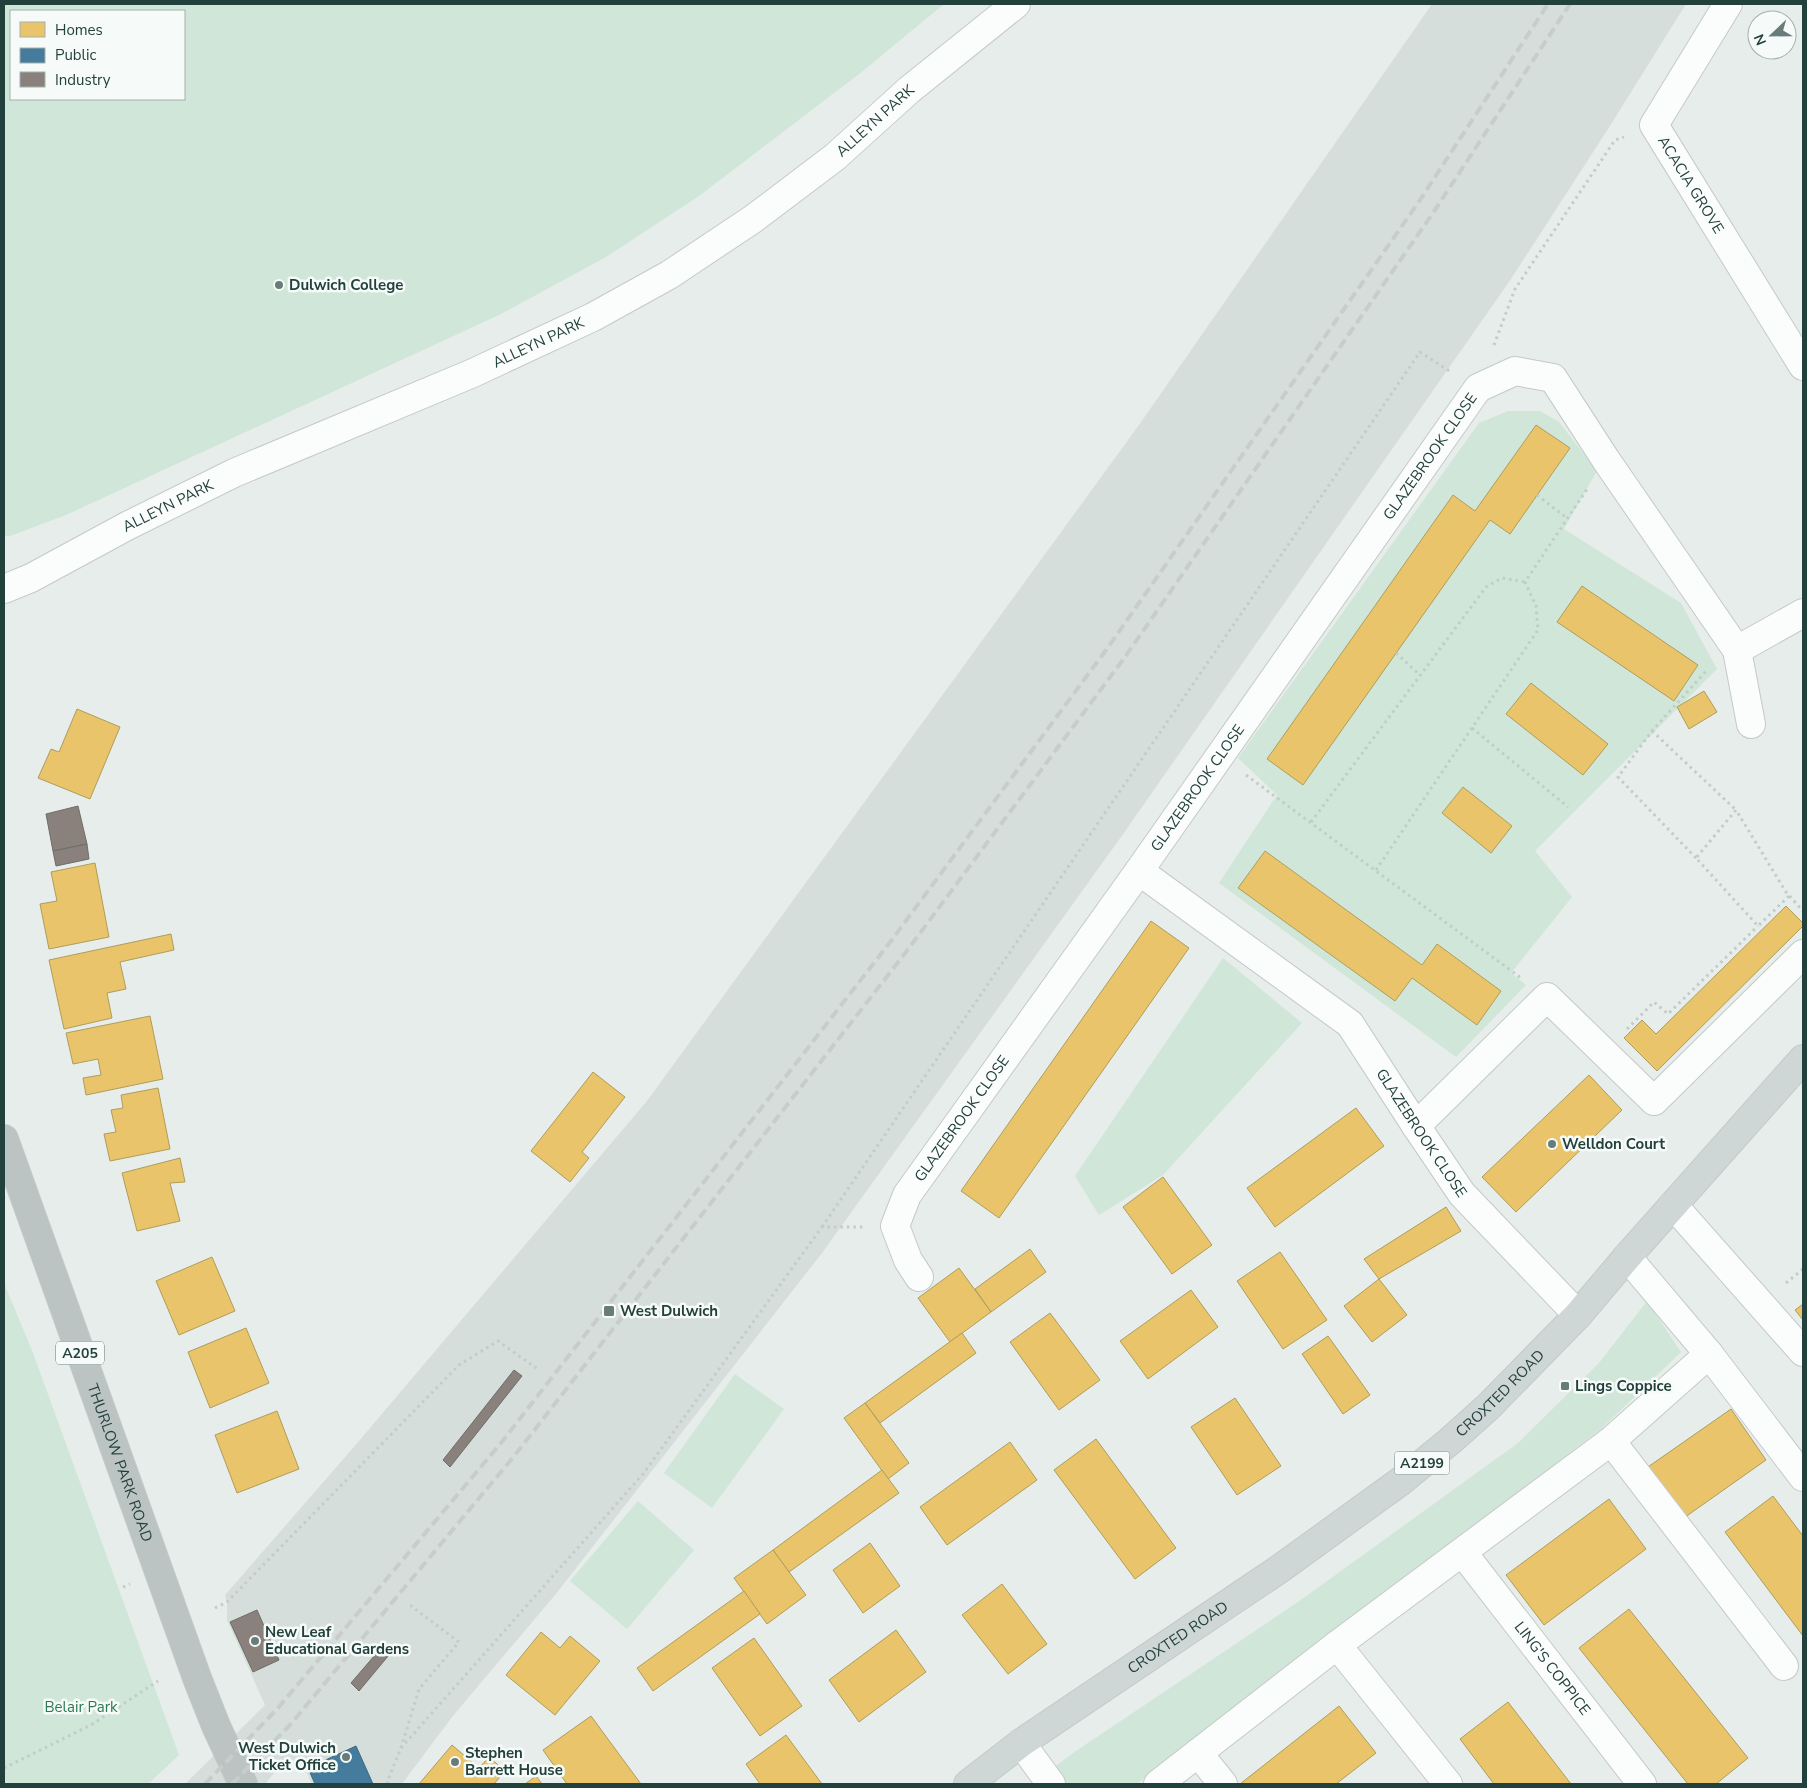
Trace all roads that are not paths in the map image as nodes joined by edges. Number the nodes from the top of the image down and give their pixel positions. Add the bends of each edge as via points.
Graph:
1 (1016, 4) edge
2 (1728, 4) edge
3 (1803, 366) edge
4 (4, 589) edge
5 (1803, 613) edge
6 (1737, 650) junction
7 (1751, 724) dead end
8 (1139, 871) junction
9 (1803, 954) edge
10 (1803, 1059) edge
11 (1416, 1126) junction
12 (4, 1139) edge
13 (1673, 1205) junction
14 (1627, 1257) junction
15 (919, 1277) dead end
16 (1578, 1315) junction
17 (1803, 1352) edge
18 (1709, 1354) junction
19 (1611, 1441) junction
20 (1803, 1478) edge
21 (1463, 1553) junction
22 (1337, 1645) junction
23 (1784, 1666) dead end
24 (1021, 1744) junction
25 (1198, 1754) junction
26 (243, 1784) edge
27 (968, 1784) edge
28 (1051, 1784) edge
29 (1158, 1784) edge
30 (1223, 1784) edge
31 (1448, 1784) edge
32 (1642, 1784) edge

1 - 4 street, ALLEYN PARK via 909,90 835,156 753,220 669,275 593,317 473,373 234,473
2 - 3 street, ACACIA GROVE via 1654,125
5 - 6 street
6 - 7 street
6 - 8 street, GLAZEBROOK CLOSE via 1553,378 1515,371 1478,388
8 - 11 street, GLAZEBROOK CLOSE via 1350,1024
8 - 15 street, GLAZEBROOK CLOSE via 907,1195 895,1226 908,1260
9 - 11 street via 1654,1100 1547,997
10 - 13 main road, CROXTED ROAD / A2199
11 - 16 street, GLAZEBROOK CLOSE via 1462,1194
12 - 26 highway, THURLOW PARK ROAD / A205 via 198,1678
13 - 14 main road, CROXTED ROAD / A2199
13 - 17 street
14 - 16 main road, CROXTED ROAD / A2199
14 - 18 street
16 - 24 main road, CROXTED ROAD / A2199 via 1488,1407 1400,1481 1278,1570
18 - 19 street
18 - 20 street
19 - 21 street
19 - 23 street
21 - 22 street
21 - 32 street, LING'S COPPICE
22 - 25 street
22 - 31 street
24 - 27 main road, CROXTED ROAD / A2199
24 - 28 street
25 - 29 street
25 - 30 street

